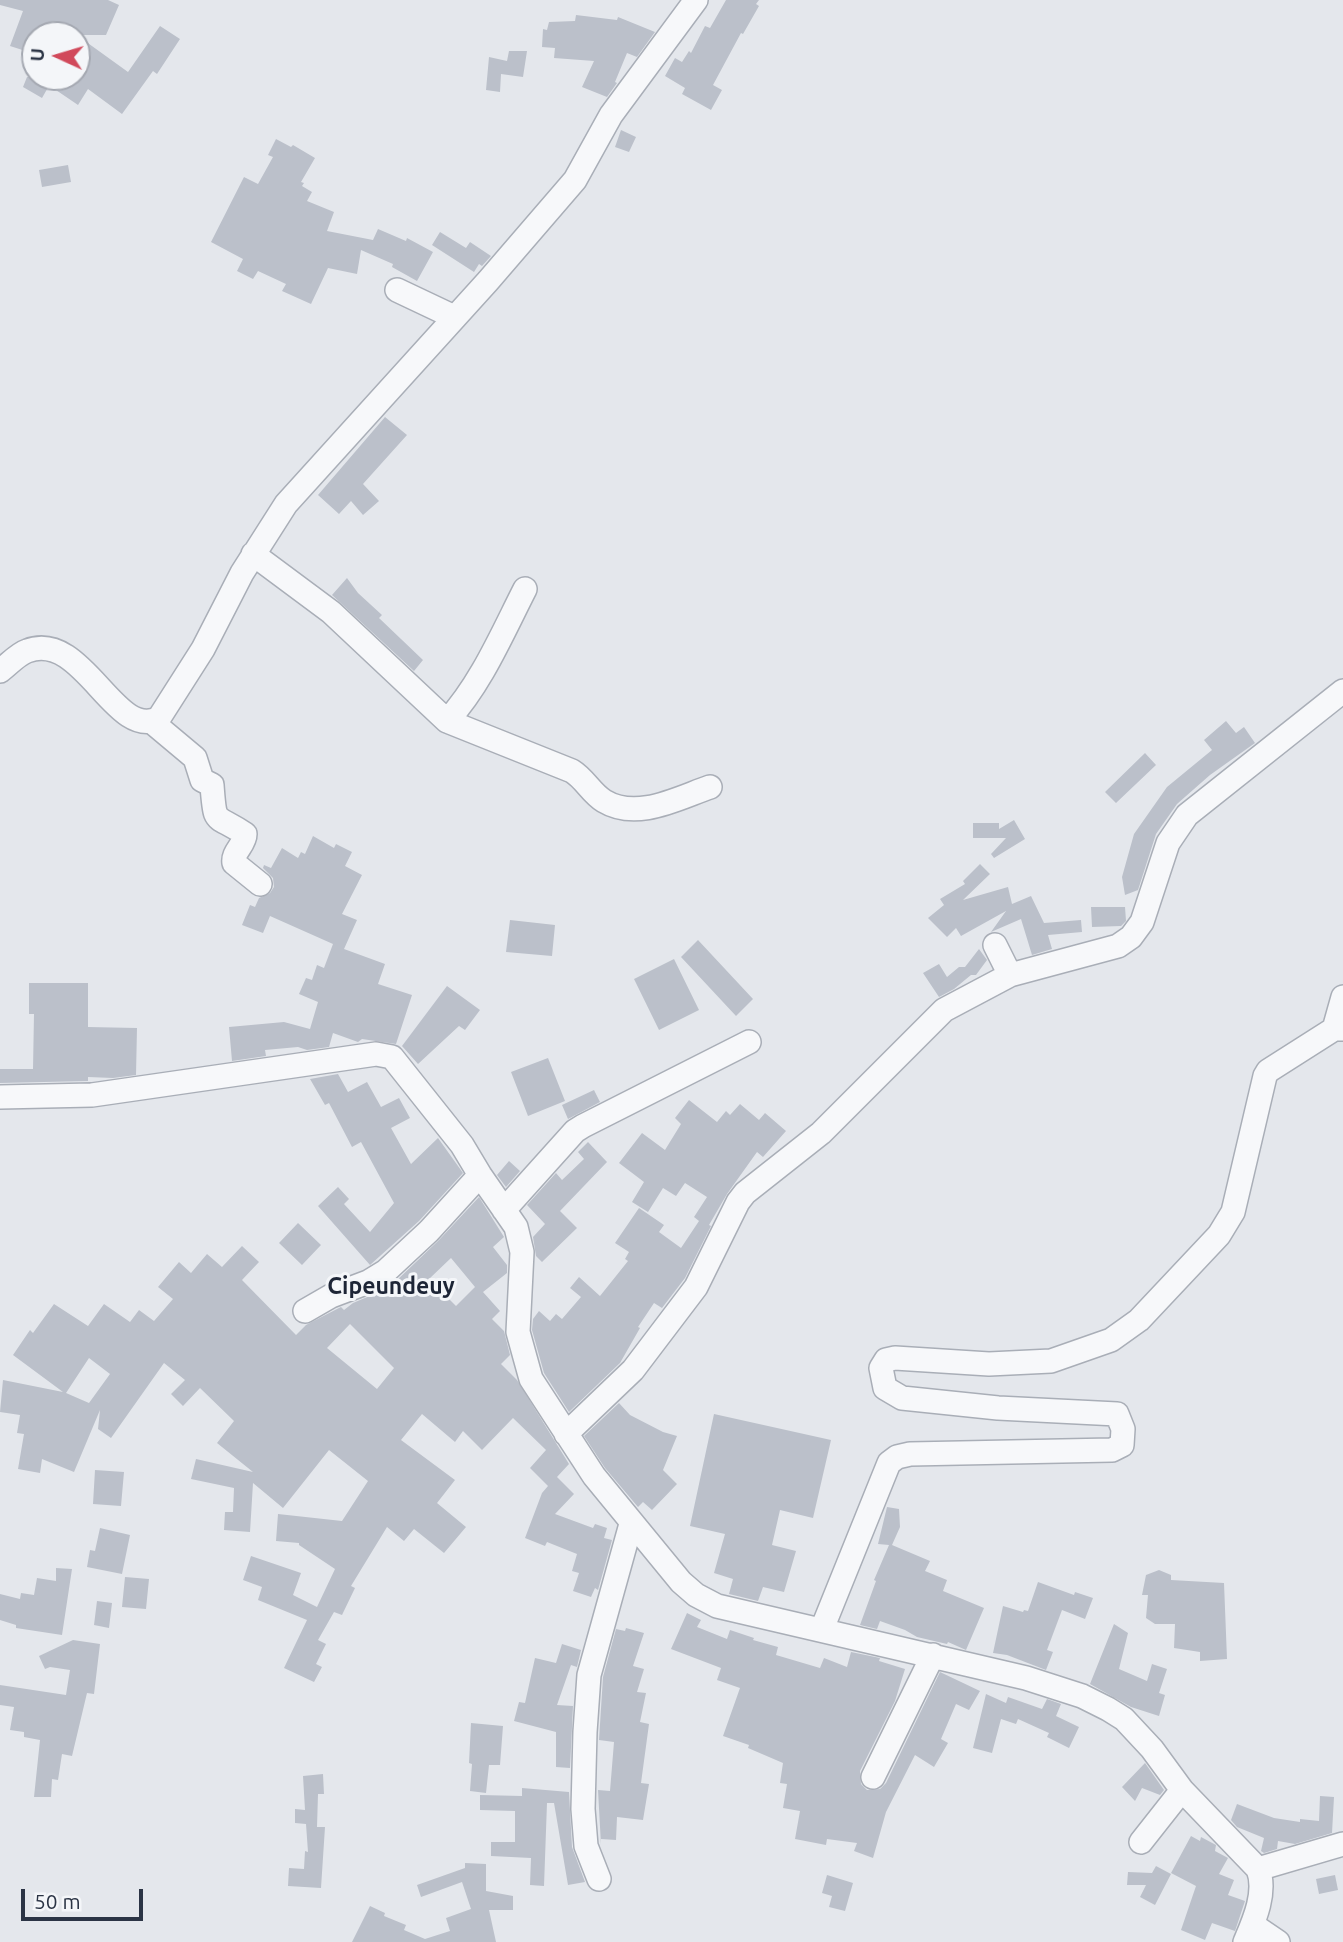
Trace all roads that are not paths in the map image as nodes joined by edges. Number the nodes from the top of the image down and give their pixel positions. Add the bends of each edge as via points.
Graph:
1 (687, 3) edge
2 (397, 290) dead end
3 (454, 317) junction
4 (253, 554) junction
5 (525, 589) dead end
6 (0, 671) edge
7 (1343, 691) edge
8 (152, 722) junction
9 (447, 722) junction
10 (710, 787) dead end
11 (260, 884) dead end
12 (995, 945) dead end
13 (1010, 975) junction
14 (1343, 997) edge
15 (1339, 1029) edge
16 (749, 1042) dead end
17 (0, 1097) edge
18 (480, 1175) junction
19 (504, 1210) junction
20 (305, 1311) dead end
21 (566, 1434) junction
22 (631, 1524) junction
23 (822, 1629) junction
24 (933, 1655) junction
25 (873, 1777) dead end
26 (1182, 1790) junction
27 (1141, 1842) dead end
28 (1343, 1844) edge
29 (1258, 1869) junction
30 (599, 1880) dead end
31 (1249, 1933) edge
32 (1278, 1942) edge

1 - 3 street via 611,115 575,180
2 - 3 street
3 - 4 street via 286,504
4 - 8 street via 178,691
4 - 9 street via 331,612
5 - 9 street via 479,678
6 - 8 street via 27,651 65,654 130,717
7 - 13 street via 1187,815 1168,843 1142,922 1131,937 1118,946
8 - 11 street via 195,758 202,780 212,785 217,819 245,834 234,863
9 - 10 street via 572,771 601,800 619,808 653,807
12 - 13 street
13 - 21 street via 944,1010 821,1133 745,1193 689,1297 633,1370
14 - 15 street
15 - 23 street via 1268,1071 1233,1212 1219,1235 1139,1320 1111,1340 1051,1361 886,1360 881,1368 885,1388 902,1398 1118,1414 1124,1429 1122,1445 1112,1450 897,1457 889,1463
16 - 19 street via 575,1131
17 - 18 street via 92,1095 386,1055 399,1063
18 - 19 street
18 - 20 street via 386,1271
19 - 21 street via 520,1237 518,1332 524,1357 531,1379
21 - 22 street
22 - 23 street via 696,1595 717,1606
22 - 30 street via 589,1675 583,1809 586,1846
23 - 24 street
24 - 25 street
24 - 26 street via 1026,1678 1108,1709 1152,1749
26 - 27 street
26 - 29 street
28 - 29 street
29 - 31 street via 1261,1893
31 - 32 street

